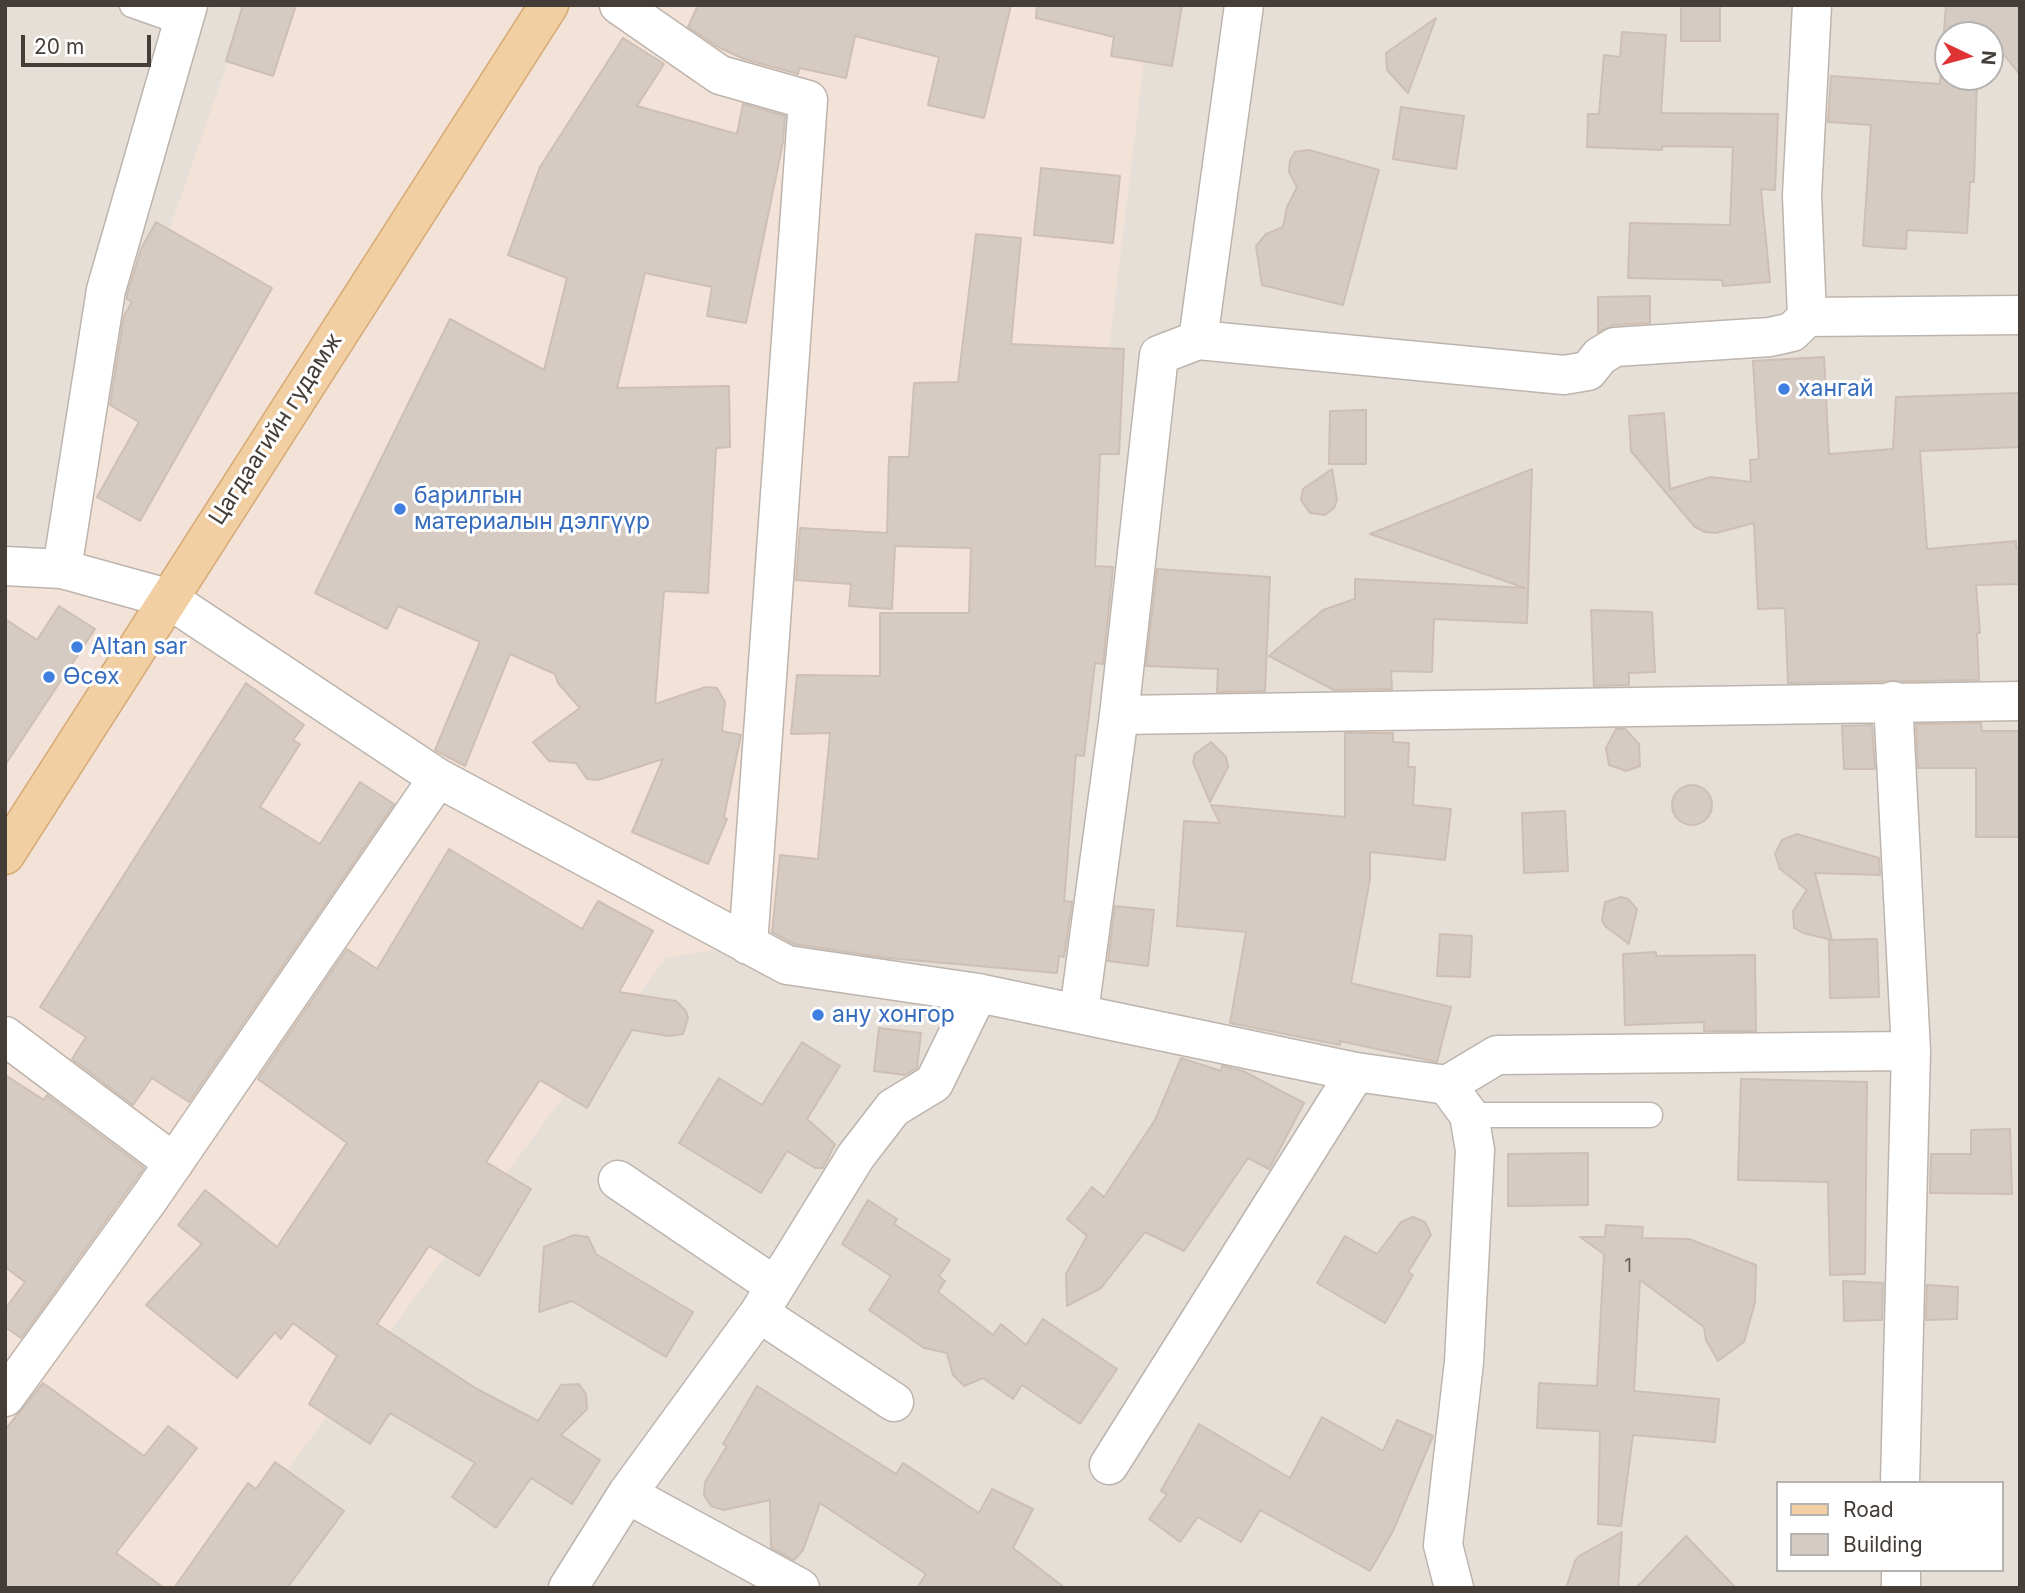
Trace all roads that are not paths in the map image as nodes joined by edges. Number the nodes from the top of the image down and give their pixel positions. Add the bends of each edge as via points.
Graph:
1 (132, 5) edge
2 (549, 5) edge
3 (619, 5) edge
4 (1244, 5) edge
5 (1812, 5) edge
6 (186, 14) edge
7 (2020, 315) edge
8 (1807, 317) junction
9 (1198, 340) junction
10 (5, 566) edge
11 (62, 569) junction
12 (167, 598) junction
13 (1893, 701) junction
14 (2020, 701) edge
15 (1119, 715) junction
16 (438, 778) junction
17 (5, 855) edge
18 (748, 945) junction
19 (978, 993) junction
20 (1079, 1012) junction
21 (5, 1037) edge
22 (1911, 1051) junction
23 (1356, 1072) junction
24 (1458, 1100) junction
25 (1650, 1115) dead end
26 (174, 1163) junction
27 (618, 1180) dead end
28 (767, 1299) junction
29 (5, 1397) edge
30 (894, 1402) dead end
31 (1109, 1465) dead end
32 (1900, 1481) edge
33 (627, 1494) junction
34 (568, 1588) edge
35 (800, 1588) edge
36 (1454, 1588) edge

1 - 6 lane
2 - 12 main road, Цагдаагийн гудамж
3 - 18 street via 720,75 808,100
4 - 9 street
5 - 8 street via 1802,195
6 - 11 street via 106,290
7 - 8 street
8 - 9 street via 1792,332 1770,337 1615,347 1588,371 1564,375
9 - 15 street via 1159,355
10 - 11 street
11 - 12 street
12 - 16 street
12 - 17 main road, Цагдаагийн гудамж
13 - 14 street
13 - 15 street
13 - 22 street
15 - 20 street
16 - 18 street
16 - 26 street
18 - 19 street via 787,965
19 - 20 street
19 - 28 street via 934,1083 893,1108 863,1146
20 - 23 street
21 - 26 street
22 - 24 street via 1497,1055
22 - 32 street
23 - 24 street
23 - 31 street
24 - 25 lane
24 - 36 street via 1475,1150 1464,1362 1443,1545
26 - 29 street
27 - 28 street
28 - 30 street
28 - 33 street
33 - 34 street
33 - 35 street

